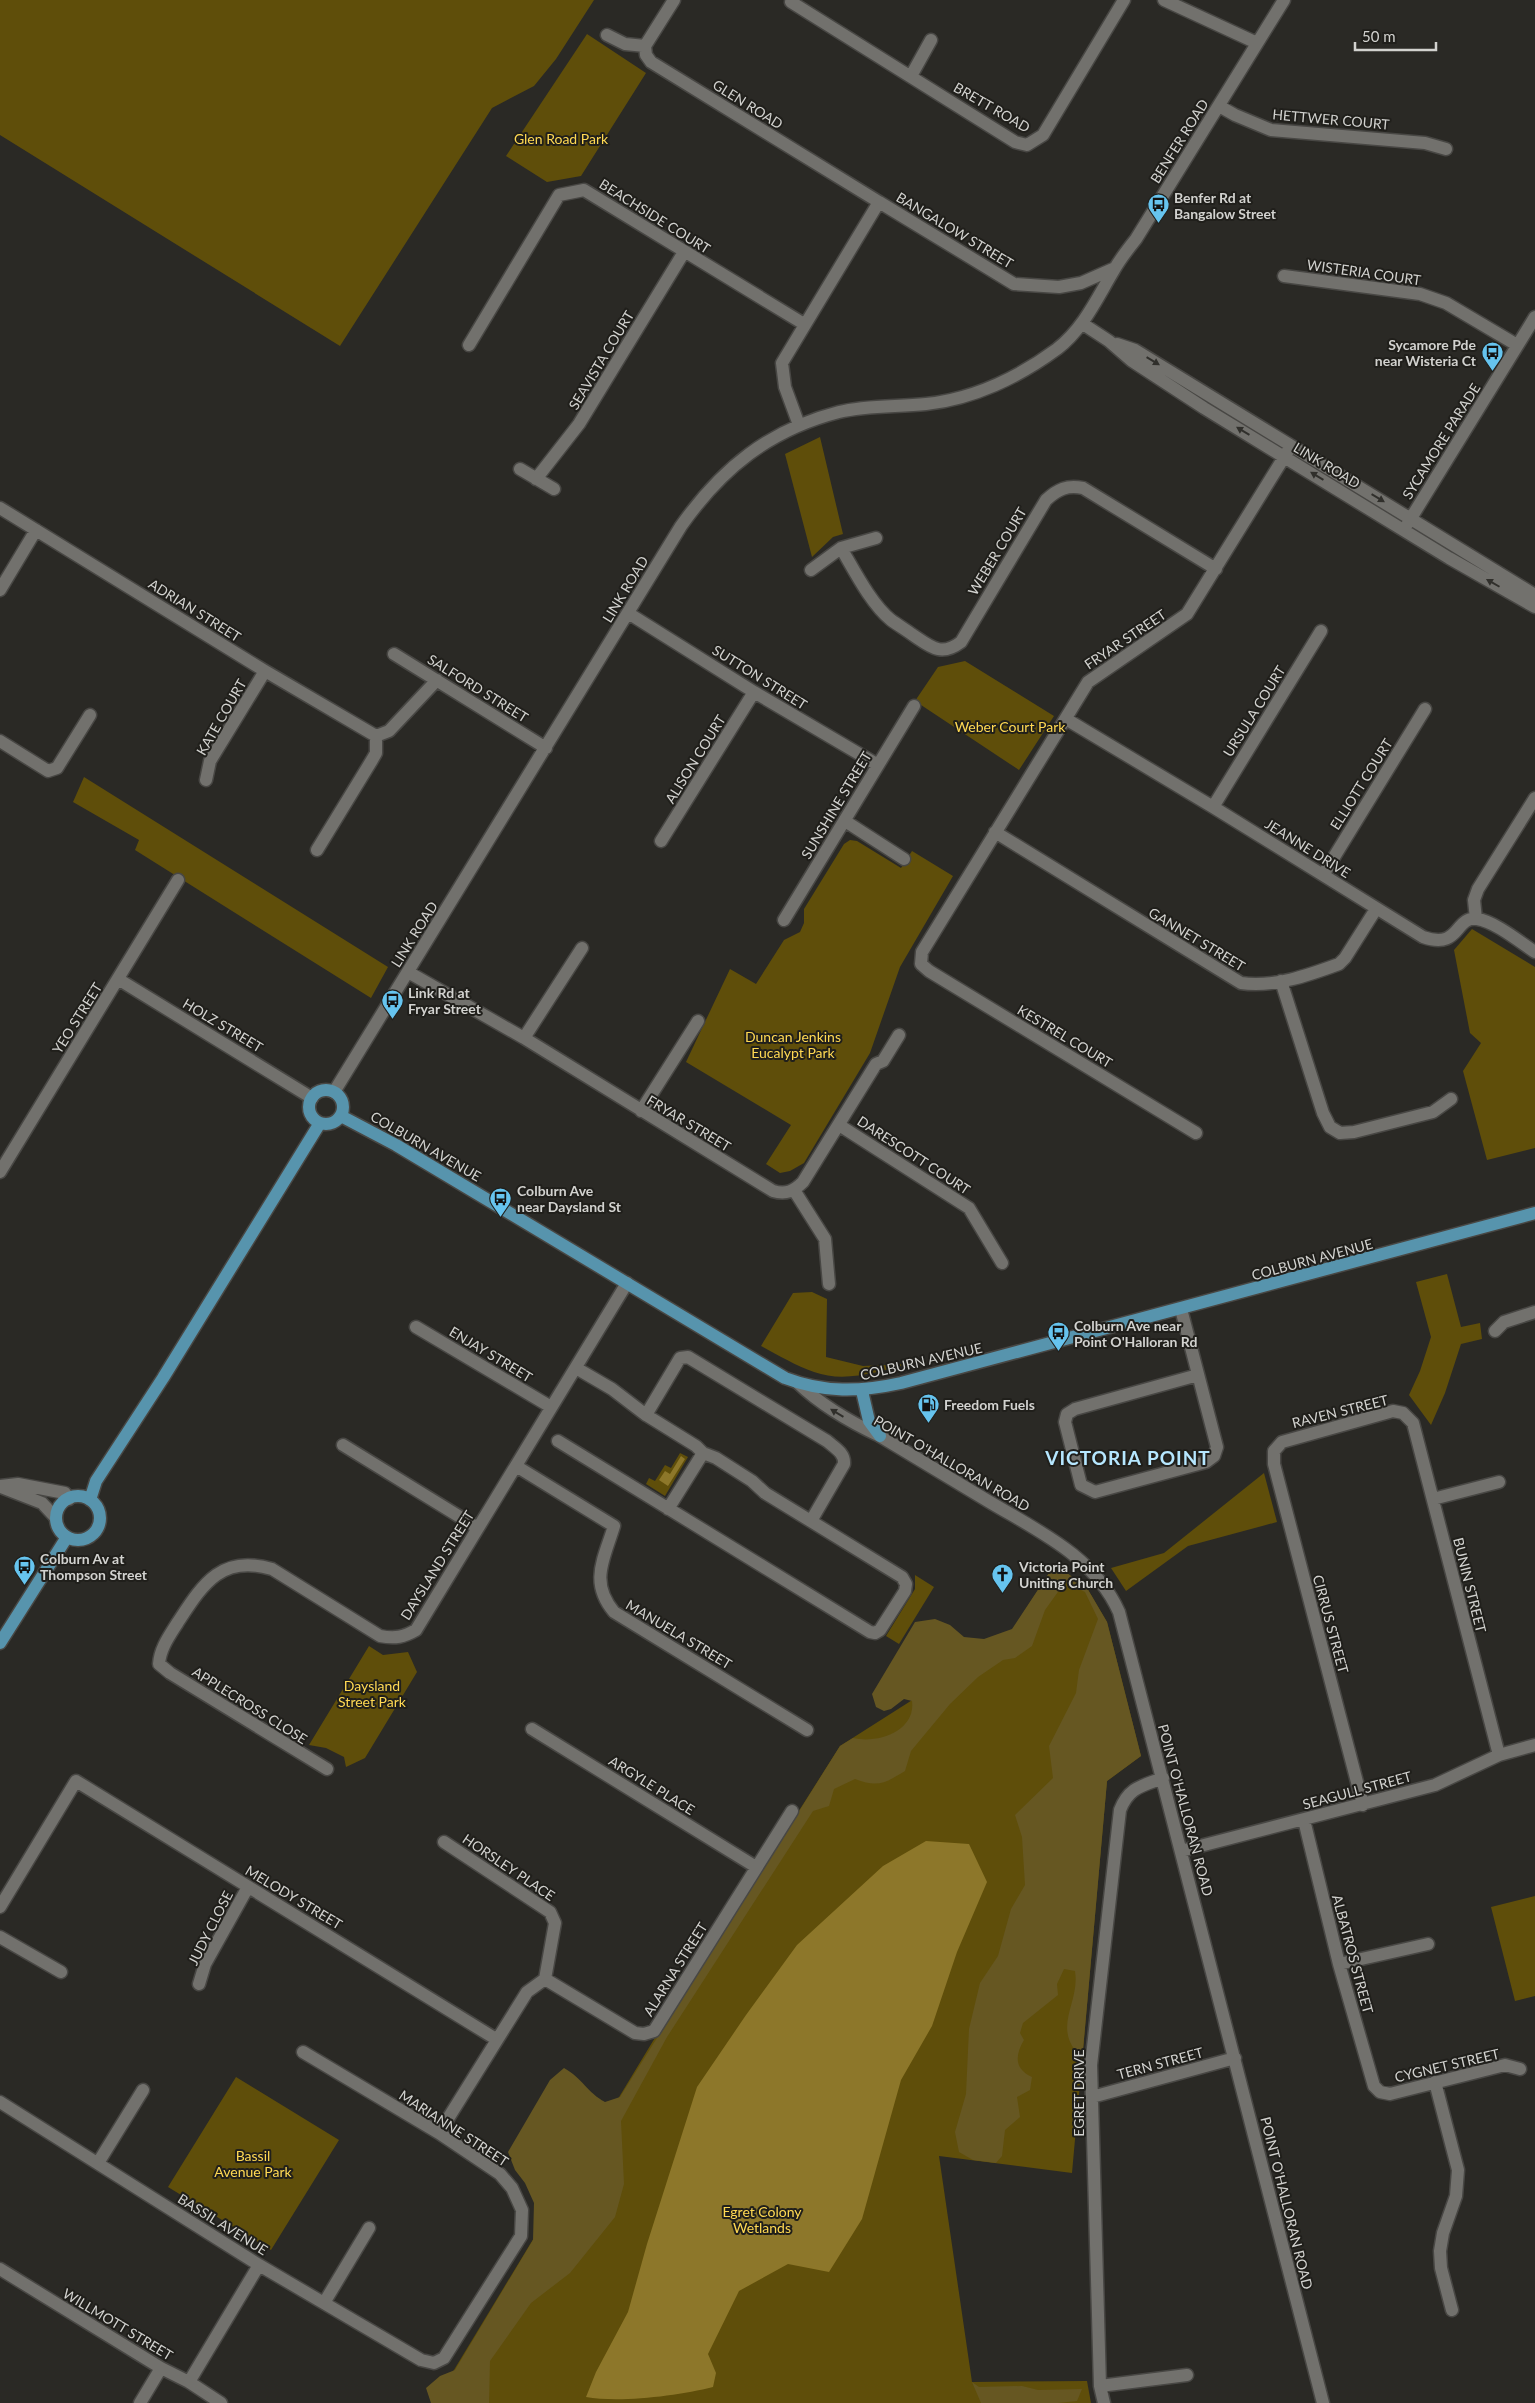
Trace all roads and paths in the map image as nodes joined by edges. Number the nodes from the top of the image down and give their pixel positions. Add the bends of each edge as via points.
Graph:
1 (674, 0) edge
2 (1124, 0) edge
3 (1164, 0) edge
4 (1284, 0) edge
5 (791, 1) edge
6 (607, 35) dead end
7 (931, 40) dead end
8 (1257, 43) junction
9 (645, 46) junction
10 (911, 76) junction
11 (1219, 106) junction
12 (1446, 149) dead end
13 (878, 202) junction
14 (684, 252) junction
15 (1115, 268) junction
16 (1284, 276) dead end
17 (1535, 317) edge
18 (804, 324) junction
19 (1083, 324) junction
20 (469, 345) dead end
21 (1517, 345) junction
22 (799, 425) junction
23 (1288, 451) junction
24 (520, 469) dead end
25 (536, 478) junction
26 (554, 489) dead end
27 (0, 508) edge
28 (1412, 518) junction
29 (1403, 529) junction
30 (36, 530) junction
31 (876, 538) dead end
32 (841, 548) junction
33 (1216, 569) junction
34 (812, 570) dead end
35 (0, 590) edge
36 (1535, 595) edge
37 (1535, 607) edge
38 (628, 613) junction
39 (1321, 631) dead end
40 (394, 654) dead end
41 (265, 671) junction
42 (437, 680) junction
43 (754, 692) junction
44 (914, 706) dead end
45 (1424, 709) dead end
46 (90, 715) dead end
47 (1066, 719) junction
48 (376, 736) junction
49 (0, 741) edge
50 (546, 748) junction
51 (878, 765) junction
52 (206, 780) dead end
53 (1535, 798) edge
54 (1213, 807) junction
55 (845, 821) junction
56 (995, 832) junction
57 (661, 842) dead end
58 (318, 850) dead end
59 (904, 859) dead end
60 (1323, 874) junction
61 (178, 880) dead end
62 (1376, 909) junction
63 (1476, 919) junction
64 (784, 920) dead end
65 (582, 948) dead end
66 (1535, 952) edge
67 (921, 964) joint
68 (408, 972) junction
69 (118, 979) junction
70 (1281, 982) junction
71 (698, 1021) dead end
72 (899, 1035) dead end
73 (524, 1038) junction
74 (334, 1092) junction
75 (312, 1098) junction
76 (1451, 1098) dead end
77 (640, 1111) junction
78 (341, 1116) junction
79 (320, 1123) junction
80 (840, 1125) junction
81 (1196, 1133) dead end
82 (0, 1172) edge
83 (794, 1190) junction
84 (1535, 1213) edge
85 (1535, 1218) edge
86 (1503, 1223) junction
87 (1002, 1264) dead end
88 (627, 1283) junction
89 (829, 1284) dead end
90 (1181, 1309) junction
91 (1535, 1312) edge
92 (416, 1327) dead end
93 (1494, 1331) dead end
94 (576, 1368) junction
95 (1198, 1375) junction
96 (798, 1383) junction
97 (862, 1391) junction
98 (551, 1407) junction
99 (646, 1415) junction
100 (1413, 1423) joint
101 (880, 1436) junction
102 (558, 1442) dead end
103 (343, 1445) dead end
104 (1274, 1451) joint
105 (702, 1453) junction
106 (516, 1466) junction
107 (1499, 1482) dead end
108 (0, 1487) edge
109 (69, 1499) junction
110 (1433, 1499) junction
111 (90, 1500) junction
112 (668, 1509) junction
113 (56, 1518) junction
114 (811, 1521) junction
115 (478, 1528) junction
116 (67, 1537) junction
117 (0, 1643) edge
118 (159, 1664) joint
119 (532, 1729) dead end
120 (808, 1730) dead end
121 (1535, 1745) edge
122 (1499, 1755) junction
123 (327, 1769) dead end
124 (1163, 1778) junction
125 (1363, 1804) junction
126 (792, 1811) dead end
127 (1304, 1820) junction
128 (444, 1842) dead end
129 (1182, 1851) junction
130 (756, 1867) junction
131 (248, 1887) junction
132 (0, 1907) edge
133 (0, 1938) edge
134 (1428, 1944) dead end
135 (1339, 1964) junction
136 (60, 1972) dead end
137 (545, 1979) junction
138 (199, 1984) dead end
139 (496, 2038) junction
140 (303, 2052) dead end
141 (1235, 2058) junction
142 (1520, 2069) dead end
143 (1435, 2082) junction
144 (143, 2090) dead end
145 (1380, 2092) joint
146 (1092, 2097) junction
147 (0, 2102) edge
148 (439, 2133) junction
149 (98, 2163) junction
150 (369, 2228) dead end
151 (259, 2265) junction
152 (0, 2269) edge
153 (324, 2303) junction
154 (1452, 2310) dead end
155 (434, 2363) joint
156 (161, 2368) junction
157 (1188, 2375) dead end
158 (189, 2382) junction
159 (1100, 2386) junction
160 (140, 2403) edge
161 (221, 2403) edge
162 (1104, 2403) edge
163 (1323, 2403) edge

1 - 9 street
2 - 10 street, BRETT ROAD via 1043,135 1027,146 1015,142
3 - 8 street
4 - 8 street, BENFER ROAD
5 - 10 street, BRETT ROAD
6 - 9 street via 625,44
7 - 10 street
8 - 11 street, BENFER ROAD
9 - 13 street, GLEN ROAD via 651,62
11 - 12 street, HETTWER COURT via 1271,130 1425,142
11 - 15 street, BENFER ROAD
13 - 15 street, BANGALOW STREET via 1014,284 1059,287 1081,283
13 - 18 street, BANGALOW STREET
14 - 18 street, BEACHSIDE COURT
14 - 20 street, BEACHSIDE COURT via 584,190 559,195
14 - 25 street, SEAVISTA COURT via 579,424
15 - 19 street, BENFER ROAD
16 - 21 street, WISTERIA COURT via 1420,294 1446,303
17 - 21 street, SYCAMORE PARADE
18 - 22 street, BANGALOW STREET via 782,363 785,386
19 - 22 street, LINK ROAD via 1058,348 991,387 960,398 841,412
19 - 23 street, LINK ROAD via 1132,361
21 - 28 street, SYCAMORE PARADE
22 - 38 street, LINK ROAD via 765,442 716,481 681,526
23 -> 28 street, LINK ROAD
29 -> 23 street, LINK ROAD
23 - 33 street, FRYAR STREET
24 - 25 street
25 - 26 street
27 - 30 street, ADRIAN STREET
28 - 29 street, SYCAMORE PARADE
28 - 36 street, LINK ROAD
37 -> 29 street, LINK ROAD
30 - 35 street
30 - 41 street, ADRIAN STREET
31 - 32 street
32 - 33 street, WEBER COURT via 890,619 941,650 951,649 961,642 1046,500 1056,491 1070,486 1083,488
32 - 34 street
33 - 47 street, FRYAR STREET via 1187,614 1088,682
38 - 43 street, SUTTON STREET
38 - 50 street, LINK ROAD
39 - 54 street, URSULA COURT
40 - 42 street, SALFORD STREET
41 - 48 street, ADRIAN STREET
41 - 52 street, KATE COURT via 210,760
42 - 48 street via 390,731
42 - 50 street, SALFORD STREET
43 - 51 street, SUTTON STREET
43 - 57 street, ALISON COURT
44 - 51 street, SUNSHINE STREET
45 - 60 street, ELLIOTT COURT
46 - 49 street via 55,769 48,771
47 - 54 street, JEANNE DRIVE
47 - 56 street, FRYAR STREET
48 - 58 street via 376,753
50 - 68 street, LINK ROAD
51 - 55 street, SUNSHINE STREET
53 - 63 street via 1478,889 1474,900
54 - 60 street, JEANNE DRIVE
55 - 59 street
55 - 64 street, SUNSHINE STREET
56 - 67 street, FRYAR STREET via 922,952
56 - 70 street, GANNET STREET via 1236,981 1250,985
60 - 62 street, JEANNE DRIVE
61 - 69 street, YEO STREET
62 - 63 street, JEANNE DRIVE via 1434,941 1445,941 1462,924
62 - 70 street, GANNET STREET via 1339,964
63 - 66 street
65 - 73 street
67 - 81 street, KESTREL COURT
68 - 73 street, FRYAR STREET
68 - 74 street, LINK ROAD
69 - 75 street, HOLZ STREET
69 - 82 street, YEO STREET
70 - 76 street via 1330,1127 1340,1133 1354,1132 1433,1112
71 - 77 street
72 - 80 street via 883,1061 876,1064
73 - 77 street, FRYAR STREET
74 - 75 main road via 324,1090
74 - 78 main road via 344,1105
75 - 79 main road via 310,1112
77 - 83 street, FRYAR STREET via 773,1191 782,1194
78 - 79 main road via 334,1122
78 - 88 main road, COLBURN AVENUE via 396,1145
79 - 111 main road via 96,1481
80 - 83 street via 803,1182
80 - 87 street, DARESCOTT COURT via 969,1208
83 - 89 street via 825,1239
84 - 86 main road, COLBURN AVENUE
85 - 86 main road, COLBURN AVENUE
86 - 90 main road, COLBURN AVENUE
88 - 94 street, DAYSLAND STREET
88 - 96 main road, COLBURN AVENUE
90 - 95 street
90 - 97 main road, COLBURN AVENUE
91 - 93 street via 1504,1322
92 - 98 street, ENJAY STREET
94 - 98 street, DAYSLAND STREET
94 - 99 street via 612,1389
95 - 95 street via 1217,1447 1214,1456 1206,1462 1096,1492 1081,1485 1065,1422 1067,1414 1075,1409
96 - 97 main road, COLBURN AVENUE via 836,1391
101 -> 96 street, POINT O'HALLORAN ROAD via 823,1404
97 - 101 main road via 869,1421
98 - 106 street, DAYSLAND STREET
99 - 105 street
99 - 114 street via 680,1358 688,1356 827,1441 841,1452 844,1464
100 - 104 street, RAVEN STREET via 1403,1413 1393,1411 1282,1442
100 - 110 street, BUNIN STREET
101 - 124 street, POINT O'HALLORAN ROAD via 1069,1550 1100,1580 1118,1612
102 - 112 street
103 - 115 street
104 - 125 street, CIRRUS STREET via 1276,1474
105 - 112 street
105 - 114 street via 716,1458
106 - 115 street, DAYSLAND STREET
106 - 120 street, MANUELA STREET via 614,1526 599,1577 600,1590 614,1612
107 - 110 street
108 - 109 street via 18,1484 65,1493
108 - 113 street via 42,1503
109 - 111 main road via 78,1496
109 - 113 main road via 61,1505
110 - 122 street, BUNIN STREET
111 - 116 main road via 98,1511 96,1530 80,1540
112 - 114 street via 875,1633 880,1630 905,1591 902,1577
113 - 116 main road via 59,1530
115 - 118 street, DAYSLAND STREET via 416,1630 404,1637 380,1636 272,1569 242,1564 224,1570 200,1588 160,1653
116 - 117 main road
118 - 123 street, APPLECROSS CLOSE
119 - 130 street, ARGYLE PLACE
121 - 122 street, SEAGULL STREET
122 - 125 street, SEAGULL STREET via 1435,1785
124 - 129 street, POINT O'HALLORAN ROAD
124 - 146 street, EGRET DRIVE via 1134,1789 1120,1810 1091,2065
125 - 127 street, SEAGULL STREET
126 - 130 street, ALARNA STREET
127 - 129 street, SEAGULL STREET
127 - 135 street, ALBATROS STREET
128 - 137 street, HORSLEY PLACE via 550,1912 555,1923
129 - 141 street, POINT O'HALLORAN ROAD
130 - 137 street, ALARNA STREET via 654,2031 635,2033
131 - 132 street, MELODY STREET via 76,1781
131 - 138 street, JUDY CLOSE via 205,1964
131 - 139 street, MELODY STREET
133 - 136 street
134 - 135 street
135 - 145 street, ALBATROS STREET via 1374,2086
137 - 139 street via 527,1992
139 - 148 street
140 - 148 street, MARIANNE STREET
141 - 146 street, TERN STREET
141 - 163 street, POINT O'HALLORAN ROAD
142 - 143 street, CYGNET STREET via 1505,2065
143 - 145 street, CYGNET STREET via 1390,2094
143 - 154 street via 1458,2170 1456,2196 1440,2251 1440,2268
144 - 149 street
146 - 159 street, EGRET DRIVE
147 - 149 street, BASSIL AVENUE
148 - 155 street, MARIANNE STREET via 500,2174 512,2188 522,2210 521,2236 444,2358
149 - 151 street, BASSIL AVENUE
150 - 153 street
151 - 153 street, BASSIL AVENUE
151 - 158 street
152 - 156 street, WILLMOTT STREET
153 - 155 street, BASSIL AVENUE via 421,2360
156 - 158 street, WILLMOTT STREET
156 - 160 street
157 - 159 street
158 - 161 street, WILLMOTT STREET
159 - 162 street, EGRET DRIVE

